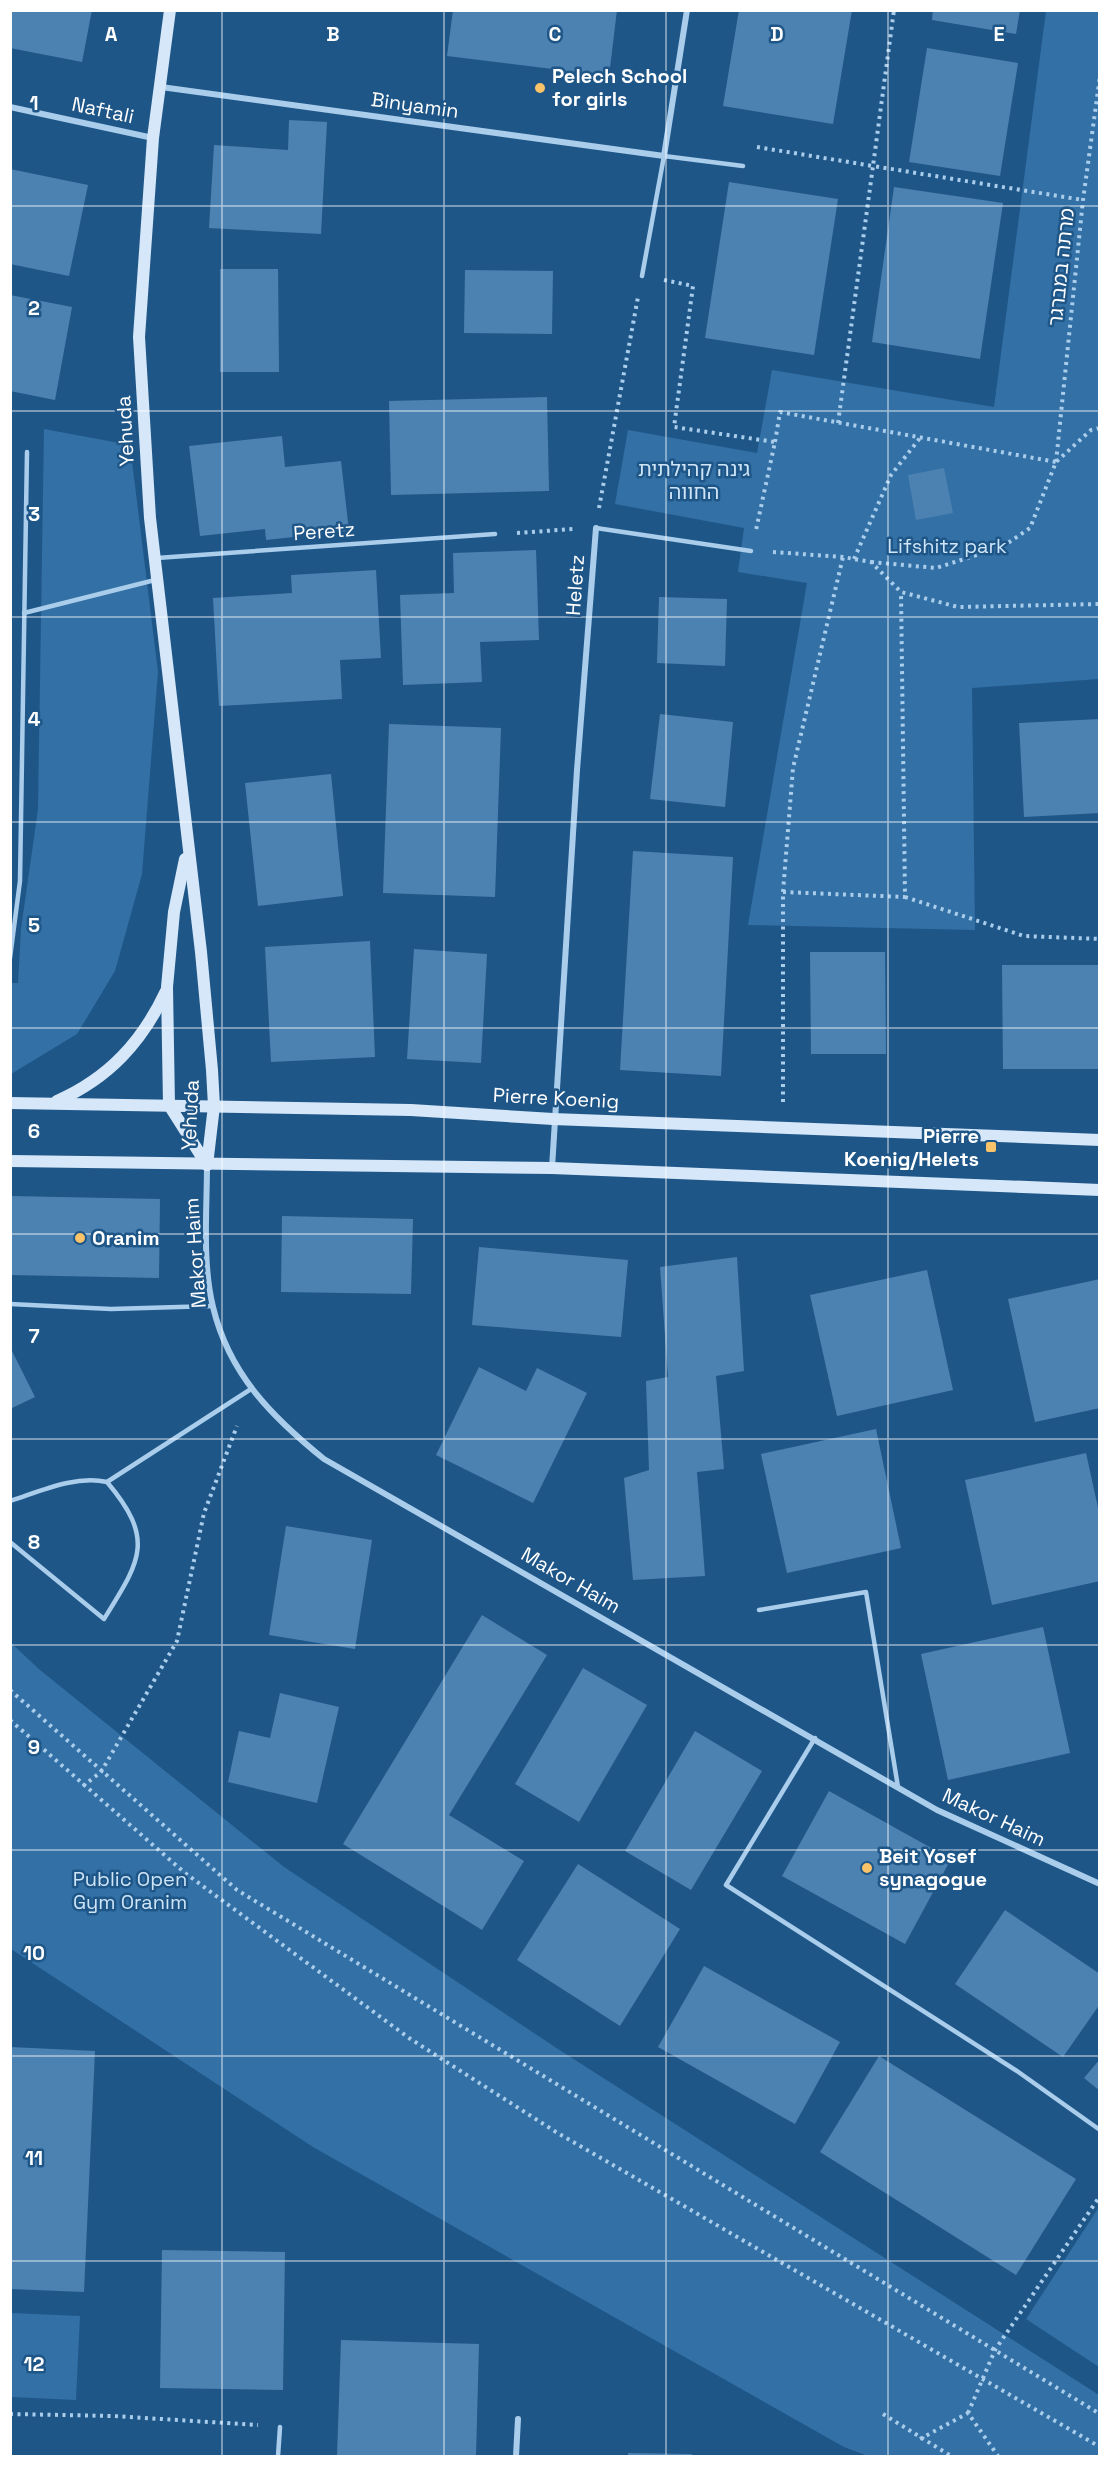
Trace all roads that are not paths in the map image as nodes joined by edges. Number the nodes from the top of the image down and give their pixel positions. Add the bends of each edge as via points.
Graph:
1 (170, 10) edge
2 (687, 10) edge
3 (161, 87) junction
4 (10, 107) edge
5 (153, 138) junction
6 (664, 156) junction
7 (743, 166) dead end
8 (642, 276) road end
9 (27, 452) dead end
10 (596, 528) joint
11 (495, 534) road end
12 (751, 551) road end
13 (155, 558) junction
14 (157, 579) junction
15 (24, 613) junction
16 (187, 849) junction
17 (10, 958) edge
18 (167, 987) junction
19 (10, 1103) edge
20 (53, 1103) junction
21 (169, 1105) junction
22 (214, 1106) junction
23 (553, 1119) junction
24 (1100, 1140) edge
25 (10, 1161) edge
26 (207, 1165) junction
27 (552, 1168) junction
28 (1100, 1190) edge
29 (10, 1304) edge
30 (213, 1306) junction
31 (251, 1389) junction
32 (107, 1482) junction
33 (10, 1501) edge
34 (10, 1542) edge
35 (759, 1610) dead end
36 (815, 1738) junction
37 (898, 1787) junction
38 (1100, 1884) edge
39 (1100, 2130) edge
40 (518, 2419) dead end
41 (280, 2427) road end
42 (278, 2457) edge
43 (516, 2457) edge

1 - 3 street, Yehuda
2 - 6 street
3 - 5 street, Yehuda
3 - 6 street, Binyamin
4 - 5 street, Naftali
5 - 13 street, Yehuda via 139,337
6 - 7 lane
6 - 8 lane
9 - 15 lane
10 - 12 lane
10 - 23 street, Heletz
11 - 13 lane, Peretz
13 - 14 street, Yehuda
14 - 15 lane
14 - 16 street, Yehuda
15 - 17 lane via 20,880
16 - 18 street, Yehuda via 174,912
16 - 22 street, Yehuda via 201,952
18 - 20 street via 141,1036 122,1058 94,1082
18 - 21 street, Yehuda
19 - 20 street, Pierre Koenig
20 - 21 street, Pierre Koenig
21 - 22 street, Pierre Koenig
21 - 26 street, Yehuda
22 - 23 street, Pierre Koenig via 411,1110
22 - 26 street, Yehuda
23 - 24 street, Pierre Koenig
23 - 27 street, Heletz
25 - 26 street
26 - 27 street
26 - 30 street, Makor Haim
27 - 28 street
29 - 30 lane via 111,1309
30 - 31 street, Makor Haim via 230,1353
31 - 32 lane
31 - 36 street, Makor Haim via 283,1426 324,1459
32 - 33 lane via 71,1482
32 - 34 lane via 132,1516 138,1551 132,1571 104,1619
35 - 37 lane via 866,1592
36 - 37 street, Makor Haim
36 - 39 lane via 726,1885 1007,2065
37 - 38 street, Makor Haim via 937,1810
40 - 43 street
41 - 42 lane

